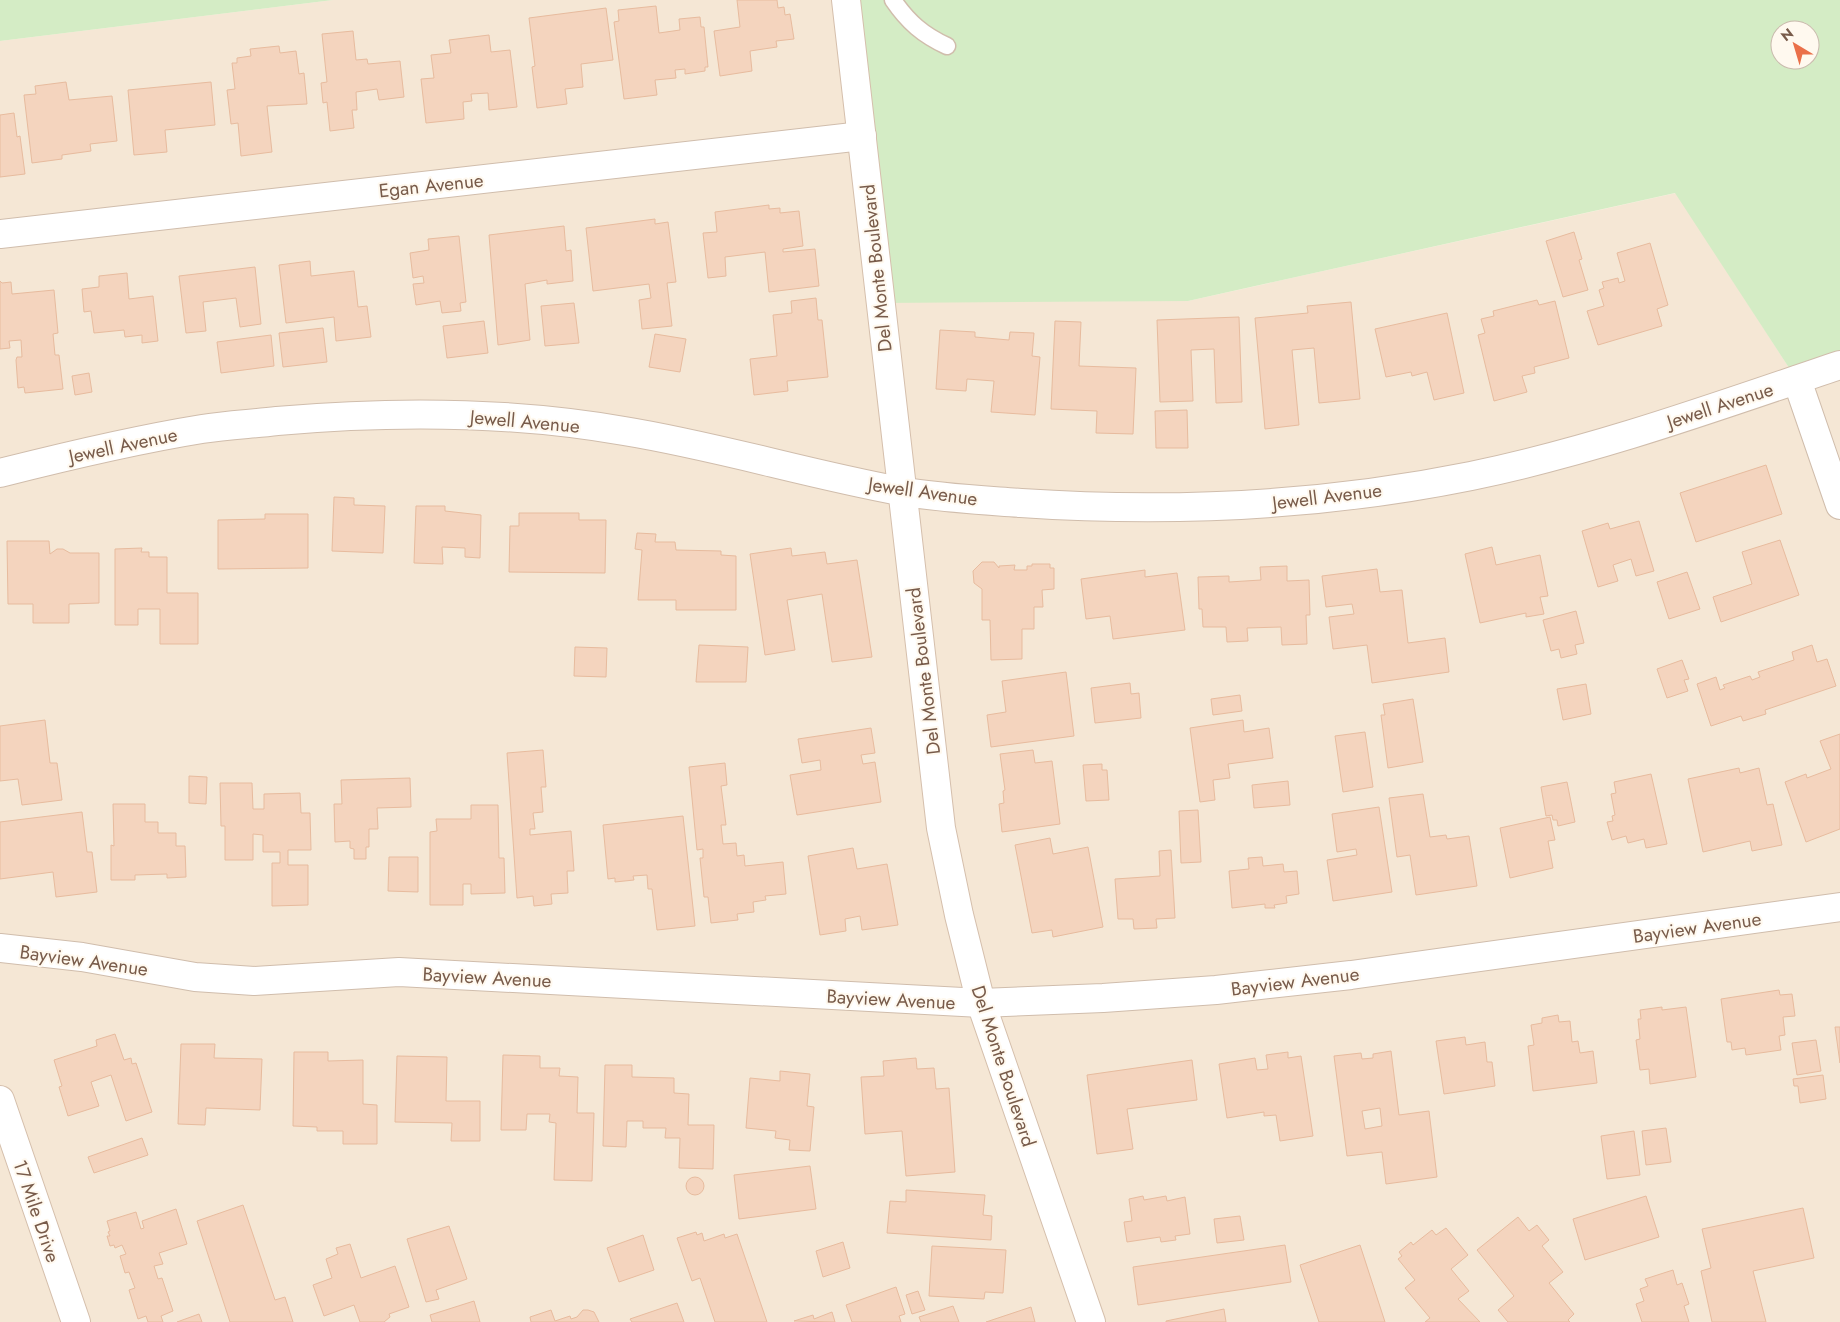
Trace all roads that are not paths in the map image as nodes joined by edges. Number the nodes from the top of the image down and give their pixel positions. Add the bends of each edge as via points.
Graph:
1 (846, 0) edge
2 (894, 0) edge
3 (947, 46) dead end
4 (862, 136) junction
5 (0, 234) edge
6 (1840, 365) edge
7 (1797, 380) junction
8 (0, 473) edge
9 (903, 492) junction
10 (1840, 505) edge
11 (1840, 907) edge
12 (0, 948) edge
13 (982, 1003) junction
14 (0, 1100) edge
15 (76, 1322) edge
16 (1090, 1322) edge

1 - 4 street, Del Monte Boulevard
2 - 3 lane via 911,24
4 - 5 street, Egan Avenue
4 - 9 street, Del Monte Boulevard
6 - 7 street, Jewell Avenue
7 - 9 street, Jewell Avenue via 1611,441 1546,458 1470,476 1340,496 1220,507 1140,508 1022,503
7 - 10 street
8 - 9 street, Jewell Avenue via 116,444 208,428 354,414 436,414 620,430
9 - 13 street, Del Monte Boulevard via 941,828
11 - 13 street, Bayview Avenue via 1351,975 1216,990
12 - 13 street, Bayview Avenue via 82,957 195,977 254,981 399,972
13 - 16 street, Del Monte Boulevard
14 - 15 street, 17 Mile Drive

